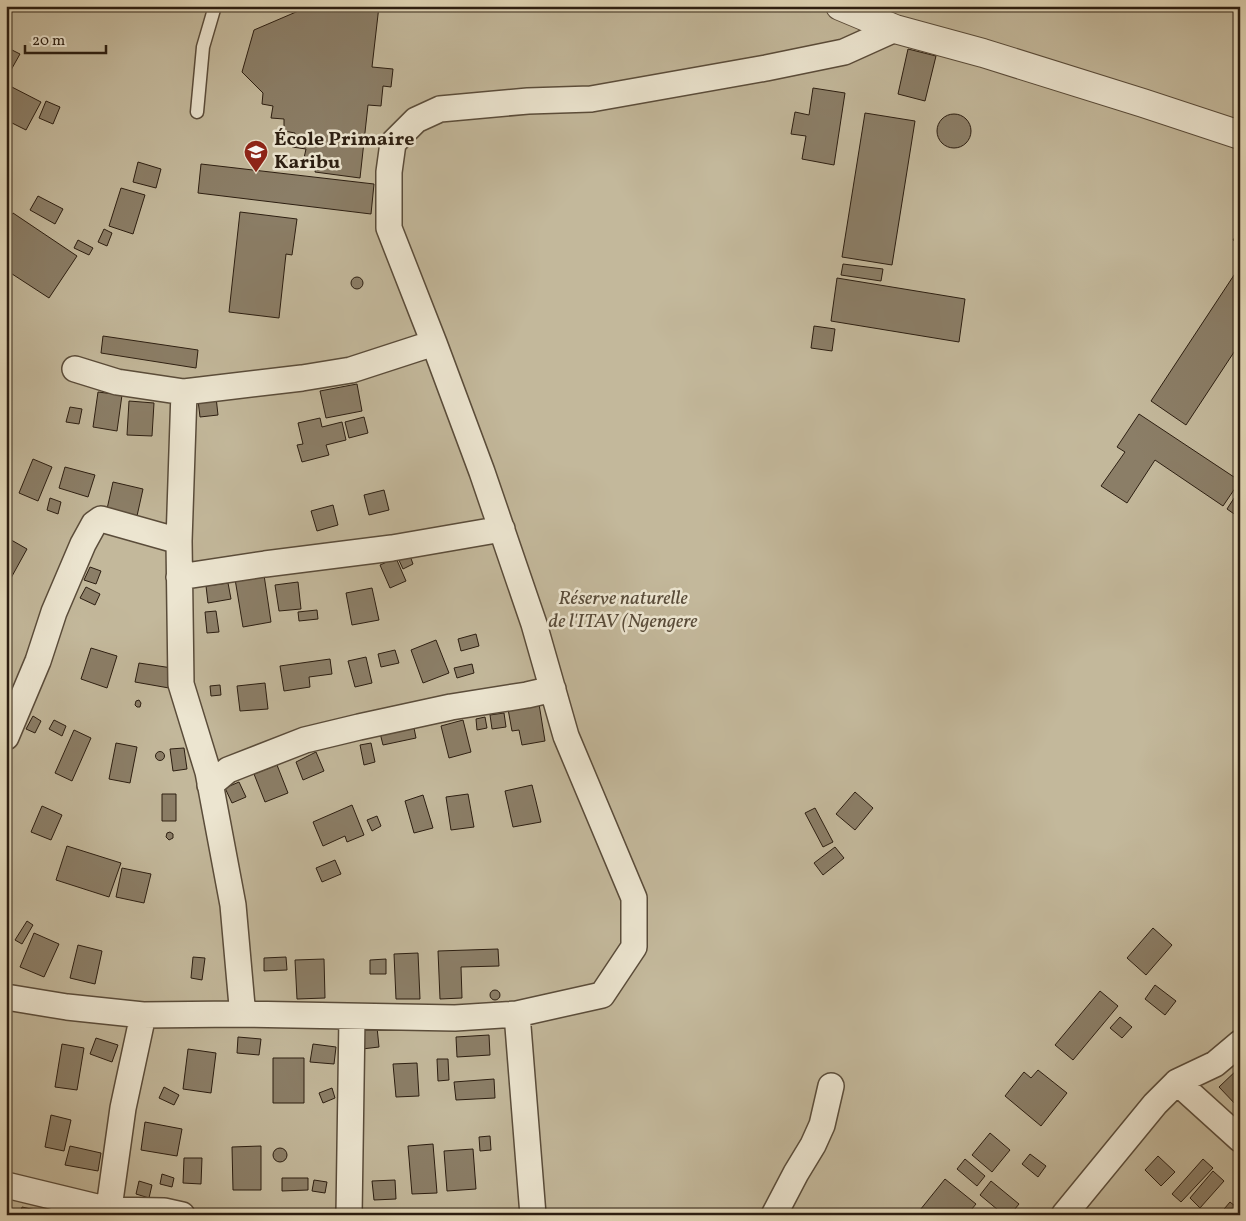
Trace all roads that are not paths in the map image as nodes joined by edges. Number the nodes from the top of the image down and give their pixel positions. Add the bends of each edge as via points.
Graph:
1 (216, 6) edge
2 (840, 6) edge
3 (895, 29) junction
4 (197, 112) dead end
5 (1240, 135) edge
6 (434, 343) junction
7 (75, 369) dead end
8 (184, 392) junction
9 (502, 529) junction
10 (179, 541) junction
11 (179, 576) junction
12 (553, 689) junction
13 (6, 737) edge
14 (210, 785) junction
15 (6, 997) edge
16 (238, 1014) junction
17 (517, 1014) junction
18 (143, 1015) junction
19 (352, 1017) junction
20 (1240, 1042) edge
21 (1177, 1082) junction
22 (831, 1086) dead end
23 (1240, 1139) edge
24 (6, 1185) edge
25 (108, 1212) edge
26 (182, 1215) edge
27 (349, 1215) edge
28 (533, 1215) edge
29 (774, 1215) edge
30 (1064, 1215) edge

1 - 4 lane via 202,47
2 - 3 street
3 - 5 street via 983,53
3 - 6 street via 844,52 766,68 590,99 440,109 416,120 393,142 388,172 389,228
6 - 8 street via 351,370
6 - 9 street
7 - 8 street via 117,382
8 - 10 street
9 - 11 street via 392,548
9 - 12 street
10 - 11 street
10 - 13 street via 101,519 94,524 54,612 38,661
11 - 14 street via 181,684
12 - 14 street via 451,707 305,740 228,770
12 - 17 street via 566,736 634,898 634,947 602,994
14 - 16 street via 233,905 242,1006
15 - 18 street
16 - 18 street
16 - 19 street
17 - 19 street via 454,1018
17 - 28 street
18 - 25 street via 123,1108
19 - 27 street
20 - 21 street via 1215,1064
21 - 23 street
21 - 30 street via 1155,1104
22 - 29 street via 822,1125
24 - 25 street
25 - 26 street via 164,1211

